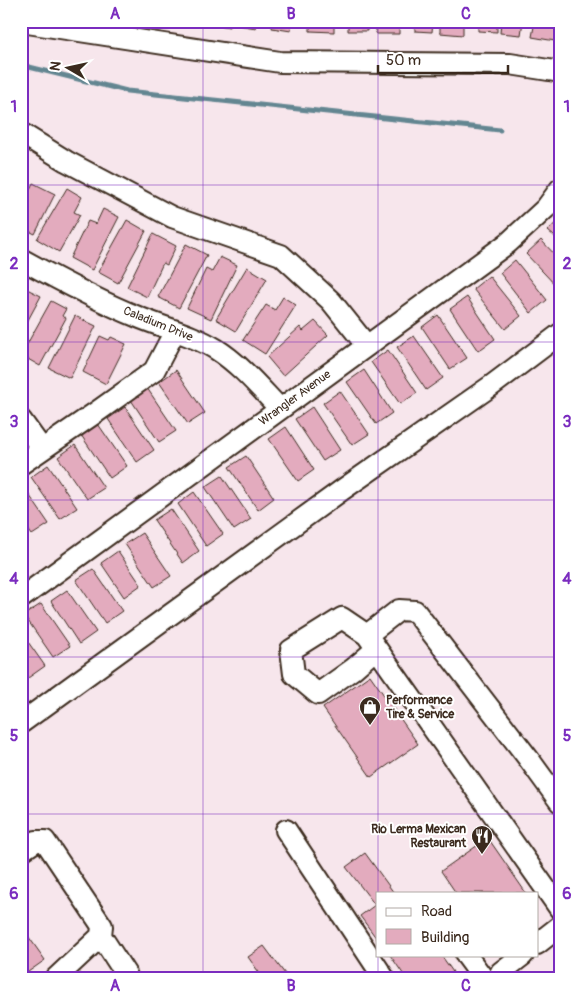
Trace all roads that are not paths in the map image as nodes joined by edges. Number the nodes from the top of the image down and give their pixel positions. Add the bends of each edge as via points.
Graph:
1 (21, 22) edge
2 (560, 70) edge
3 (21, 133) edge
4 (560, 188) edge
5 (21, 259) edge
6 (175, 331) junction
7 (560, 334) edge
8 (367, 346) junction
9 (280, 409) junction
10 (21, 420) edge
11 (42, 449) junction
12 (21, 464) edge
13 (21, 598) edge
14 (21, 723) edge
15 (560, 802) edge
16 (286, 830) dead end
17 (21, 851) edge
18 (560, 910) edge
19 (560, 926) edge
20 (101, 936) junction
21 (538, 943) edge
22 (467, 956) edge
23 (522, 956) edge
24 (56, 978) edge
25 (127, 978) edge
26 (384, 978) edge
27 (484, 978) edge
28 (498, 978) edge

1 - 2 street via 280,62 510,64
3 - 8 street via 66,161 172,217 281,255 331,300
4 - 8 street, Wrangler Avenue via 546,208 508,243
5 - 6 street, Caladium Drive via 64,284
6 - 9 street, Caladium Drive via 215,348 241,368
6 - 11 street via 154,371
7 - 14 street
8 - 9 street, Wrangler Avenue
9 - 13 street, Wrangler Avenue
10 - 11 street
11 - 12 street
15 - 18 street via 415,611 399,610 372,642
16 - 26 street
17 - 20 street via 36,841 45,840 102,926
19 - 21 street
20 - 24 street
20 - 25 street
22 - 27 street
23 - 28 street

